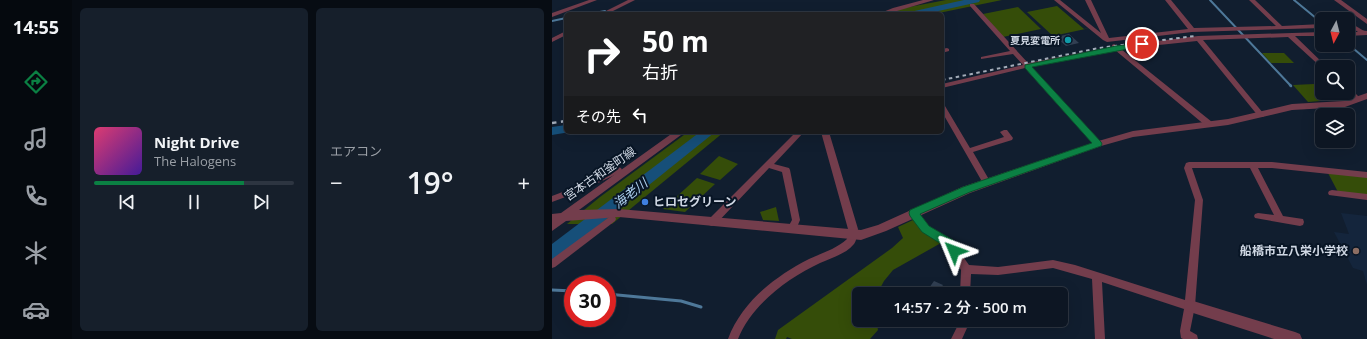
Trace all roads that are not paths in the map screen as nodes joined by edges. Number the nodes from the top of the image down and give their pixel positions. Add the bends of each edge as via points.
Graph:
1 (580, 0) edge
2 (594, 0) edge
3 (632, 0) edge
4 (931, 0) edge
5 (1057, 0) edge
6 (1088, 0) edge
7 (1168, 0) edge
8 (1252, 0) edge
9 (1337, 0) edge
10 (587, 3) junction
11 (972, 5) dead end
12 (607, 12) edge
13 (886, 12) edge
14 (552, 15) edge
15 (1367, 22) edge
16 (1315, 26) edge
17 (1280, 27) junction
18 (1355, 27) edge
19 (1192, 30) junction
20 (1365, 33) edge
21 (564, 34) edge
22 (1315, 34) edge
23 (1355, 34) edge
24 (1290, 35) junction
25 (1198, 38) junction
26 (552, 40) edge
27 (1107, 40) junction
28 (1116, 48) junction
29 (1014, 52) junction
30 (983, 58) dead end
31 (1317, 60) edge
32 (1027, 66) junction
33 (944, 86) edge
34 (1363, 98) edge
35 (944, 109) edge
36 (1261, 115) junction
37 (1209, 124) junction
38 (1004, 132) dead end
39 (677, 134) edge
40 (798, 134) edge
41 (826, 134) edge
42 (1098, 144) junction
43 (968, 151) junction
44 (768, 165) junction
45 (1253, 165) junction
46 (618, 170) dead end
47 (1367, 175) edge
48 (987, 183) junction
49 (1332, 193) dead end
50 (1367, 197) edge
51 (552, 199) edge
52 (914, 213) junction
53 (613, 216) junction
54 (1258, 216) dead end
55 (557, 217) edge
56 (1281, 220) junction
57 (712, 222) junction
58 (1300, 222) dead end
59 (552, 226) edge
60 (792, 229) junction
61 (853, 235) junction
62 (552, 264) edge
63 (966, 270) junction
64 (1097, 276) junction
65 (965, 287) edge
66 (1190, 306) junction
67 (962, 327) edge
68 (733, 339) edge
69 (956, 339) edge
70 (1100, 339) edge
71 (1193, 339) edge
72 (1295, 339) edge

1 - 10 street
2 - 10 street
3 - 12 street
4 - 13 street
5 - 27 street
6 - 27 street
7 - 19 street
8 - 17 street
9 - 15 street
10 - 14 street
11 - 29 street
16 - 17 street
17 - 19 street
18 - 20 street
19 - 27 street
20 - 23 street
21 - 26 street
22 - 24 street
24 - 25 street
24 - 31 street
25 - 28 street
25 - 36 street
27 - 28 street
28 - 32 street
28 - 37 street
29 - 30 street
29 - 32 street
32 - 33 street
32 - 42 street
34 - 36 street via 1345,104 1292,107
35 - 43 street
36 - 37 street
37 - 42 street via 1142,132
38 - 43 street via 1009,138
39 - 55 street, 宮本古和釜町線
40 - 44 street
41 - 61 street
42 - 48 street
43 - 48 street
44 - 57 street
44 - 60 street via 786,170 796,220
45 - 47 street via 1293,166
45 - 56 street
45 - 66 street via 1189,165 1199,200
46 - 51 street
48 - 52 street
49 - 50 street
52 - 61 street via 874,231
52 - 63 street via 926,229 949,244
53 - 55 street via 594,214
53 - 57 street
53 - 62 street
54 - 56 street
55 - 59 street, 宮本古和釜町線
56 - 58 street
57 - 60 street
60 - 61 street
61 - 68 street via 848,245 780,282 741,320
63 - 64 street via 998,271 1053,264
63 - 65 street
64 - 66 street
64 - 70 street
66 - 71 street via 1185,334
66 - 72 street
67 - 69 street

